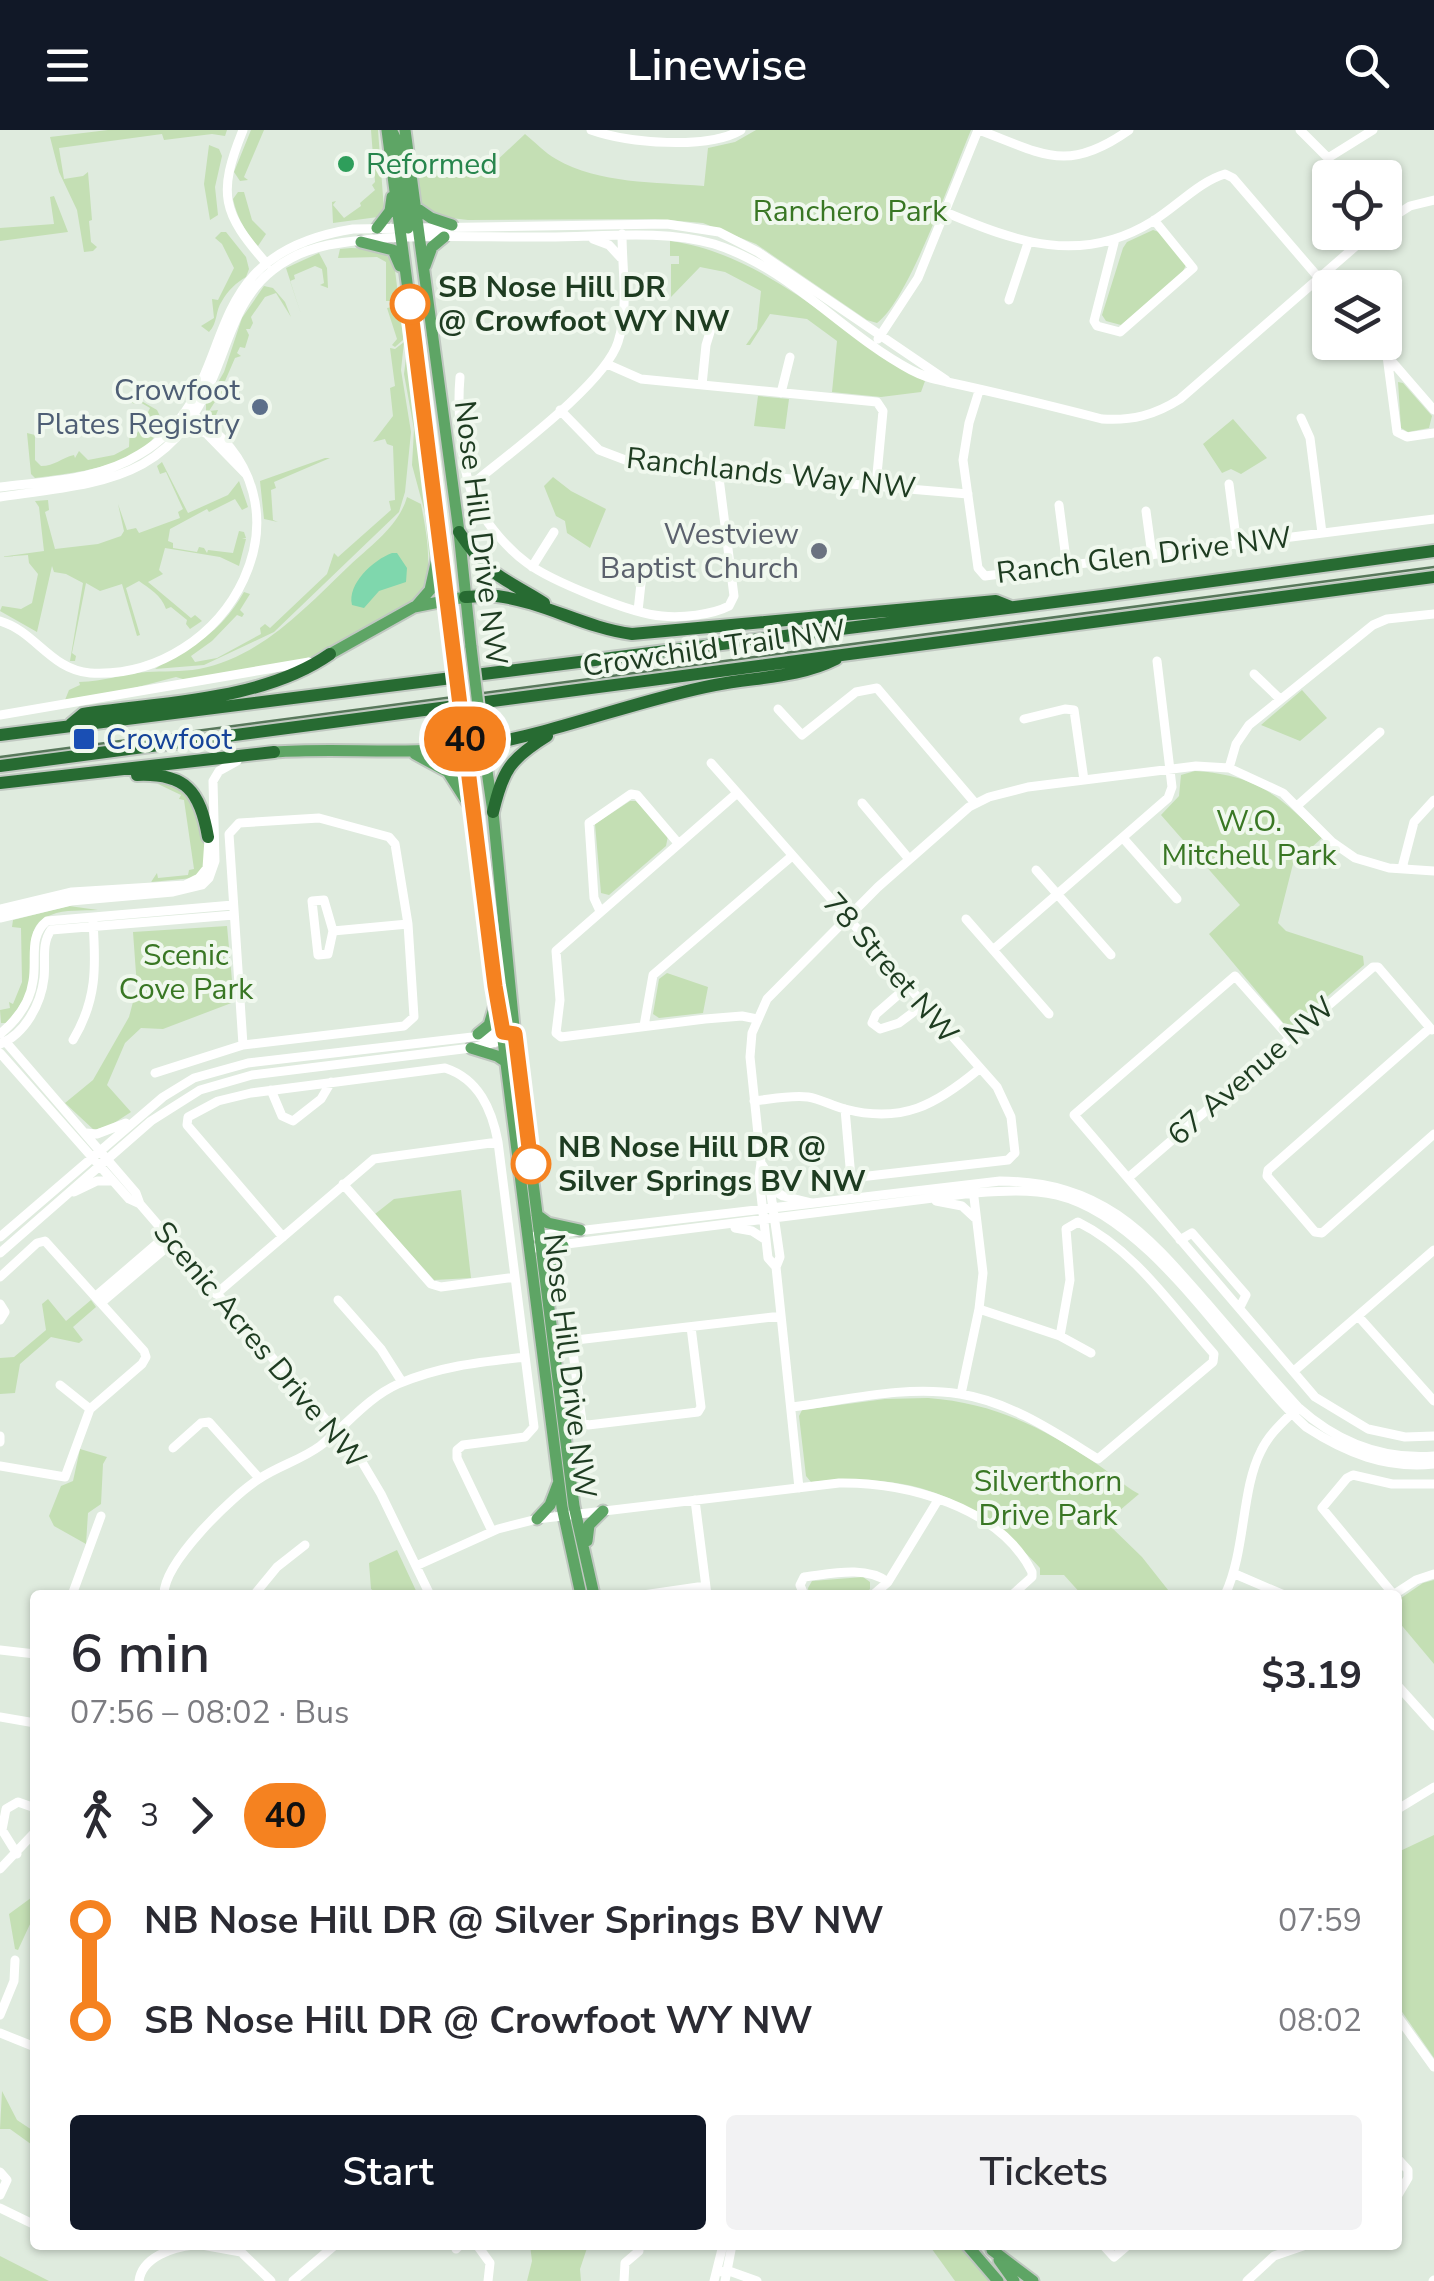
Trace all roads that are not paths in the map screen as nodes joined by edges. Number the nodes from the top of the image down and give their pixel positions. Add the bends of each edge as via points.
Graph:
1 (243, 130) edge
2 (389, 130) edge
3 (405, 130) edge
4 (591, 130) edge
5 (741, 130) edge
6 (978, 130) edge
7 (1129, 130) edge
8 (1300, 130) edge
9 (1374, 130) edge
10 (394, 188) junction
11 (1434, 200) edge
12 (415, 207) junction
13 (1402, 211) edge
14 (945, 212) junction
15 (1154, 220) junction
16 (452, 225) junction
17 (622, 225) junction
18 (377, 228) junction
19 (409, 231) junction
20 (622, 236) junction
21 (444, 237) junction
22 (585, 237) junction
23 (1115, 239) junction
24 (361, 242) junction
25 (1028, 242) junction
26 (1352, 250) edge
27 (622, 260) junction
28 (269, 266) junction
29 (1312, 270) edge
30 (1330, 270) edge
31 (423, 275) junction
32 (1312, 286) edge
33 (408, 288) junction
34 (1010, 300) dead end
35 (716, 313) dead end
36 (881, 336) junction
37 (874, 346) junction
38 (790, 358) dead end
39 (1388, 360) edge
40 (1390, 360) edge
41 (606, 364) junction
42 (460, 377) dead end
43 (948, 382) junction
44 (702, 385) junction
45 (979, 391) junction
46 (781, 393) junction
47 (560, 410) junction
48 (1434, 410) edge
49 (186, 417) junction
50 (1301, 418) dead end
51 (1434, 433) edge
52 (718, 470) junction
53 (103, 477) junction
54 (1230, 484) dead end
55 (876, 485) junction
56 (470, 486) junction
57 (0, 487) edge
58 (968, 494) junction
59 (0, 497) edge
60 (1059, 505) dead end
61 (1146, 511) dead end
62 (1434, 519) edge
63 (459, 532) junction
64 (554, 532) dead end
65 (1322, 533) junction
66 (441, 540) junction
67 (1237, 545) junction
68 (1434, 551) edge
69 (1152, 555) junction
70 (643, 565) dead end
71 (1067, 566) junction
72 (532, 567) junction
73 (1434, 577) edge
74 (466, 597) junction
75 (447, 599) junction
76 (414, 608) junction
77 (1014, 608) junction
78 (554, 610) junction
79 (638, 611) junction
80 (1434, 614) edge
81 (0, 621) edge
82 (330, 654) junction
83 (842, 656) junction
84 (1156, 661) dead end
85 (1254, 674) dead end
86 (1280, 699) junction
87 (778, 709) dead end
88 (0, 715) edge
89 (1024, 719) dead end
90 (70, 726) junction
91 (558, 730) junction
92 (1380, 732) dead end
93 (0, 735) edge
94 (483, 744) junction
95 (466, 747) junction
96 (402, 750) junction
97 (274, 752) junction
98 (712, 763) dead end
99 (0, 766) edge
100 (1228, 768) junction
101 (1170, 769) junction
102 (79, 775) junction
103 (1084, 780) junction
104 (0, 783) edge
105 (736, 794) junction
106 (1434, 800) edge
107 (862, 803) dead end
108 (975, 803) junction
109 (1298, 805) junction
110 (493, 812) junction
111 (473, 817) junction
112 (208, 836) joint
113 (1122, 838) junction
114 (678, 843) junction
115 (792, 856) junction
116 (909, 859) junction
117 (1402, 868) junction
118 (1036, 870) dead end
119 (1434, 871) edge
120 (1058, 894) junction
121 (1176, 899) dead end
122 (0, 908) edge
123 (234, 910) junction
124 (600, 911) junction
125 (0, 918) edge
126 (846, 918) junction
127 (966, 919) dead end
128 (93, 920) junction
129 (408, 924) junction
130 (333, 930) junction
131 (993, 950) junction
132 (1111, 955) dead end
133 (495, 986) junction
134 (907, 987) junction
135 (922, 1005) junction
136 (1048, 1014) dead end
137 (757, 1019) junction
138 (644, 1026) junction
139 (1432, 1030) edge
140 (478, 1034) junction
141 (507, 1036) junction
142 (1289, 1037) junction
143 (2, 1039) edge
144 (74, 1040) dead end
145 (244, 1045) junction
146 (471, 1048) junction
147 (0, 1053) edge
148 (506, 1062) junction
149 (979, 1068) junction
150 (155, 1073) dead end
151 (331, 1082) junction
152 (270, 1090) junction
153 (754, 1101) junction
154 (845, 1110) junction
155 (145, 1112) junction
156 (86, 1133) junction
157 (1434, 1134) edge
158 (498, 1142) junction
159 (100, 1158) junction
160 (761, 1163) junction
161 (1128, 1178) junction
162 (113, 1181) junction
163 (344, 1184) junction
164 (771, 1189) junction
165 (972, 1189) junction
166 (67, 1194) junction
167 (933, 1199) junction
168 (140, 1204) junction
169 (815, 1204) junction
170 (768, 1214) junction
171 (538, 1215) junction
172 (977, 1220) junction
173 (644, 1222) junction
174 (728, 1225) junction
175 (580, 1230) junction
176 (0, 1236) edge
177 (283, 1236) junction
178 (645, 1236) junction
179 (170, 1239) junction
180 (766, 1240) junction
181 (534, 1242) junction
182 (563, 1246) junction
183 (1434, 1250) edge
184 (0, 1253) edge
185 (1424, 1258) junction
186 (776, 1268) junction
187 (1434, 1269) edge
188 (0, 1277) edge
189 (515, 1277) junction
190 (546, 1282) junction
191 (216, 1294) junction
192 (99, 1299) junction
193 (338, 1300) dead end
194 (0, 1304) edge
195 (979, 1309) junction
196 (781, 1316) junction
197 (1358, 1316) junction
198 (0, 1320) edge
199 (691, 1327) junction
200 (1060, 1336) junction
201 (1091, 1352) dead end
202 (525, 1357) junction
203 (1294, 1371) junction
204 (402, 1382) junction
205 (60, 1385) dead end
206 (961, 1394) junction
207 (1434, 1402) edge
208 (792, 1408) junction
209 (90, 1409) junction
210 (1295, 1410) junction
211 (337, 1431) junction
212 (1434, 1436) edge
213 (173, 1448) dead end
214 (1434, 1456) edge
215 (1434, 1464) edge
216 (0, 1466) edge
217 (560, 1475) junction
218 (259, 1478) junction
219 (1434, 1484) edge
220 (800, 1488) junction
221 (695, 1500) junction
222 (938, 1500) junction
223 (603, 1511) junction
224 (570, 1515) junction
225 (102, 1516) dead end
226 (537, 1519) junction
227 (492, 1531) junction
228 (306, 1546) dead end
229 (586, 1565) junction
230 (416, 1566) junction
231 (1234, 1574) junction
232 (1434, 1574) edge
233 (888, 1582) junction
234 (74, 1590) edge
235 (164, 1590) edge
236 (258, 1590) edge
237 (428, 1590) edge
238 (580, 1590) edge
239 (593, 1590) edge
240 (706, 1590) edge
241 (802, 1590) edge
242 (879, 1590) edge
243 (1018, 1590) edge
244 (1227, 1590) edge
245 (1272, 1590) edge
246 (1389, 1590) edge
247 (1401, 1590) edge
248 (0, 1650) edge
249 (30, 1653) edge
250 (1402, 1695) edge
251 (0, 1717) edge
252 (30, 1722) edge
253 (1434, 1726) edge
254 (1434, 1787) edge
255 (30, 1806) edge
256 (1402, 1807) edge
257 (30, 1838) edge
258 (18, 1854) junction
259 (0, 1869) edge
260 (15, 1960) dead end
261 (0, 2016) edge
262 (1402, 2023) edge
263 (0, 2033) edge
264 (30, 2045) edge
265 (1434, 2067) edge
266 (1402, 2163) edge
267 (0, 2172) edge
268 (1402, 2188) edge
269 (0, 2195) edge
270 (0, 2208) edge
271 (30, 2223) edge
272 (158, 2250) edge
273 (230, 2250) edge
274 (328, 2250) edge
275 (481, 2250) edge
276 (639, 2250) dead end
277 (722, 2250) edge
278 (731, 2250) edge
279 (971, 2250) edge
280 (991, 2250) edge
281 (993, 2250) edge
282 (1291, 2250) edge
283 (723, 2278) edge
284 (139, 2281) edge
285 (271, 2281) edge
286 (293, 2281) edge
287 (488, 2281) edge
288 (624, 2281) edge
289 (757, 2281) edge
290 (998, 2281) edge
291 (1014, 2281) edge
292 (1033, 2281) edge
293 (1247, 2281) edge

1 - 28 street via 227,174 229,211
2 - 10 main road, Nose Hill Drive NW
2 - 19 main road via 396,138
3 - 12 main road, Nose Hill Drive NW
4 - 5 street via 699,143
6 - 7 street via 1066,158
6 - 14 street
8 - 9 street via 1328,158
10 - 18 main road via 390,212
10 - 19 main road, Nose Hill Drive NW
11 - 13 street
12 - 16 main road
12 - 19 main road, Nose Hill Drive NW
14 - 25 street
14 - 36 street via 914,286
15 - 23 street
15 - 23 street via 1193,268 1120,332 1094,321
15 - 29 street via 1218,176 1230,176
16 - 17 street
16 - 19 street
17 - 20 street
17 - 36 street via 700,228 742,242
18 - 19 street
18 - 28 street via 306,239
19 - 21 street
19 - 24 street
19 - 31 main road, Nose Hill Drive NW
19 - 33 main road, Nose Hill Drive NW
20 - 22 street
20 - 27 street
20 - 37 street via 714,244 808,297
21 - 22 street
21 - 31 main road via 432,247
22 - 27 street via 609,246
23 - 25 street via 1072,246
24 - 28 street via 315,248
24 - 33 main road via 393,250
25 - 34 street
26 - 30 street
27 - 41 street via 621,329
28 - 49 street via 233,302
31 - 63 main road, Nose Hill Drive NW
32 - 45 street via 1180,399 1146,416 1102,419
33 - 66 main road, Nose Hill Drive NW
35 - 44 street
36 - 37 street
36 - 43 street
37 - 43 street via 915,372
38 - 46 street
39 - 51 street via 1397,432
40 - 48 street
41 - 44 street via 641,379
41 - 47 street
42 - 56 street
43 - 45 street
44 - 46 street
45 - 58 street, Ranch Glen Drive NW via 964,451
46 - 55 street via 879,404
47 - 52 street, Ranchlands Way NW via 606,453
47 - 56 street
49 - 53 street
49 - 81 street via 246,474 257,507 248,568 231,603 180,649 126,669 87,673 62,666 15,625
50 - 65 street via 1310,438
52 - 55 street, Ranchlands Way NW
52 - 79 street via 732,602 724,609 670,616
53 - 57 street
53 - 59 street
54 - 67 street
55 - 58 street, Ranchlands Way NW
56 - 72 street via 492,526
58 - 71 street, Ranch Glen Drive NW via 982,574
60 - 71 street
61 - 69 street
62 - 65 street, Ranch Glen Drive NW
63 - 74 main road, Nose Hill Drive NW
63 - 78 highway via 498,578
64 - 72 street
65 - 67 street, Ranch Glen Drive NW
66 - 75 main road, Nose Hill Drive NW
66 - 76 main road via 430,590
67 - 69 street, Ranch Glen Drive NW
68 - 77 highway, Crowchild Trail NW
69 - 71 street, Ranch Glen Drive NW
70 - 79 street
72 - 79 street
73 - 83 highway, Crowchild Trail NW
74 - 75 main road
74 - 78 highway via 491,595
74 - 94 main road, Nose Hill Drive NW, bridge
75 - 76 main road
75 - 95 main road, Nose Hill Drive NW, bridge
76 - 82 main road
77 - 78 highway via 996,600 632,634
77 - 90 highway, Crowchild Trail NW
80 - 86 street via 1379,622
82 - 88 street via 280,669
82 - 90 highway via 252,689 83,714
83 - 91 highway via 816,669 680,693
83 - 99 highway, Crowchild Trail NW
84 - 101 street
85 - 86 street
86 - 100 street via 1243,732
87 - 108 street via 802,735 856,692 876,688
89 - 103 street via 1074,710
90 - 93 highway, Crowchild Trail NW
91 - 94 highway
91 - 110 highway via 518,754
92 - 109 street
94 - 95 main road
94 - 110 main road, Nose Hill Drive NW
95 - 96 main road
95 - 111 main road, Nose Hill Drive NW
96 - 97 main road
96 - 111 main road via 448,772
97 - 102 highway
97 - 125 street via 233,762 213,782 215,861 202,884
98 - 105 street, 78 Street NW
100 - 101 street
100 - 109 street via 1270,784
101 - 103 street
101 - 113 street via 1168,798
102 - 104 highway
102 - 112 highway via 169,776 201,802
103 - 108 street via 1002,792
105 - 114 street
105 - 115 street, 78 Street NW
106 - 117 street via 1414,822
107 - 116 street
108 - 116 street
109 - 117 street via 1342,851 1369,864
110 - 141 main road, Nose Hill Drive NW
111 - 133 main road, Nose Hill Drive NW
112 - 122 street via 206,868 190,883 72,892
113 - 120 street
113 - 121 street
114 - 124 street
114 - 124 street via 631,794 589,823
115 - 126 street, 78 Street NW
115 - 138 street via 653,975
116 - 126 street
117 - 119 street
118 - 120 street
120 - 131 street
120 - 132 street
123 - 128 street
123 - 129 street via 228,838 235,825 328,820 395,844
123 - 145 street
124 - 138 street via 556,951 556,1033
126 - 134 street, 78 Street NW
126 - 137 street via 783,980
127 - 131 street
128 - 143 street via 51,918 40,927 30,994
128 - 144 street via 94,989
129 - 130 street
129 - 145 street via 416,1011 410,1024
130 - 130 street via 324,900 312,901 318,955 328,954
131 - 136 street
133 - 140 main road via 492,1020
133 - 141 main road, Nose Hill Drive NW
134 - 135 street, 78 Street NW
134 - 135 street via 872,1024 894,1027
135 - 149 street, 78 Street NW
137 - 138 street
137 - 153 street via 750,1057
139 - 142 street, 67 Avenue NW via 1375,967
139 - 157 street via 1267,1176 1322,1233
140 - 141 street
140 - 155 street via 228,1067 186,1082
141 - 146 street
141 - 148 main road, Nose Hill Drive NW
141 - 171 main road, Nose Hill Drive NW
142 - 161 street, 67 Avenue NW
142 - 161 street via 1235,976 1074,1116
143 - 156 street
145 - 150 street
146 - 148 main road
146 - 159 street via 219,1083 178,1102
147 - 159 street
148 - 181 main road, Nose Hill Drive NW
149 - 154 street via 918,1109
149 - 154 street, 78 Street NW via 1011,1117 1008,1160 851,1178
151 - 152 street
151 - 152 street via 293,1121 282,1116
151 - 158 street via 449,1068 485,1098
152 - 177 street via 218,1101 186,1122
153 - 154 street via 813,1097
153 - 160 street
155 - 156 street via 104,1132
155 - 159 street
156 - 159 street
158 - 163 street via 380,1156
158 - 189 street
159 - 162 street, Scenic Acres Drive NW
159 - 166 street
159 - 168 street, Scenic Acres Drive NW
159 - 176 street
160 - 164 street
160 - 170 street
161 - 203 street
162 - 166 street via 97,1180
162 - 168 street, Scenic Acres Drive NW
163 - 177 street
163 - 189 street via 431,1284
164 - 169 street
164 - 170 street
165 - 167 street
165 - 169 street
165 - 172 street
165 - 210 street via 1058,1195 1123,1226
166 - 184 street
167 - 170 street
167 - 172 street via 962,1206
168 - 179 street, Scenic Acres Drive NW
169 - 170 street
170 - 173 street
170 - 174 street
170 - 180 street
170 - 186 street via 780,1258
171 - 175 main road
171 - 181 main road, Nose Hill Drive NW
172 - 195 street
173 - 175 street
173 - 178 street
174 - 178 street
174 - 180 street
175 - 181 street
177 - 191 street
178 - 182 street
179 - 191 street, Scenic Acres Drive NW
179 - 192 street
180 - 186 street
181 - 182 street
181 - 190 main road, Nose Hill Drive NW
181 - 217 main road, Nose Hill Drive NW
182 - 190 main road
183 - 185 street
185 - 187 street
185 - 197 street
186 - 196 street
188 - 192 street via 45,1240
189 - 202 street
190 - 224 main road, Nose Hill Drive NW
191 - 211 street, Scenic Acres Drive NW
192 - 209 street via 146,1357
193 - 204 street
194 - 198 street
195 - 200 street
195 - 206 street
196 - 199 street
196 - 208 street
197 - 203 street
197 - 207 street
199 - 199 street via 576,1340 582,1422 698,1412
200 - 201 street
200 - 206 street via 1070,1280 1066,1229 1078,1222 1124,1252 1214,1354 1098,1459 1037,1421
202 - 204 street via 452,1365
202 - 227 street via 532,1432 463,1445 456,1454
203 - 212 street via 1315,1397 1352,1422 1385,1434
204 - 211 street
205 - 209 street
206 - 208 street via 900,1392
208 - 220 street
209 - 216 street via 65,1477
210 - 214 street via 1367,1450
210 - 215 street via 1317,1434 1351,1453
210 - 231 street via 1255,1464
211 - 218 street
211 - 230 street, Scenic Acres Drive NW via 375,1482
213 - 218 street via 210,1422
217 - 224 main road, Nose Hill Drive NW
217 - 226 main road via 556,1496
218 - 235 street via 203,1528
219 - 246 street via 1353,1476 1322,1508
220 - 221 street
220 - 222 street via 883,1484
221 - 223 street
221 - 240 street
222 - 233 street
222 - 243 street via 993,1530 1032,1572
223 - 224 street
223 - 229 main road via 586,1530
224 - 226 street
224 - 229 main road, Nose Hill Drive NW
224 - 238 main road, Nose Hill Drive NW
225 - 234 street
226 - 227 street
227 - 230 street
228 - 236 street
229 - 239 main road, Nose Hill Drive NW
230 - 237 street, Scenic Acres Drive NW
231 - 244 street
231 - 245 street
232 - 247 street
233 - 241 street via 850,1572 804,1577
233 - 242 street
248 - 249 street
250 - 253 street
251 - 252 street
254 - 256 street
255 - 258 street via 18,1802 6,1810 2,1830
257 - 258 street
258 - 259 street
260 - 261 street
262 - 265 street
263 - 264 street
266 - 268 street via 1408,2178
267 - 269 street via 7,2180
270 - 271 street
272 - 284 street
273 - 285 street via 241,2252
274 - 286 street
275 - 287 street via 490,2263
276 - 288 street via 626,2263
277 - 283 street
278 - 283 street
279 - 290 main road
280 - 291 main road
281 - 292 main road
282 - 293 street via 1274,2256
283 - 289 street

